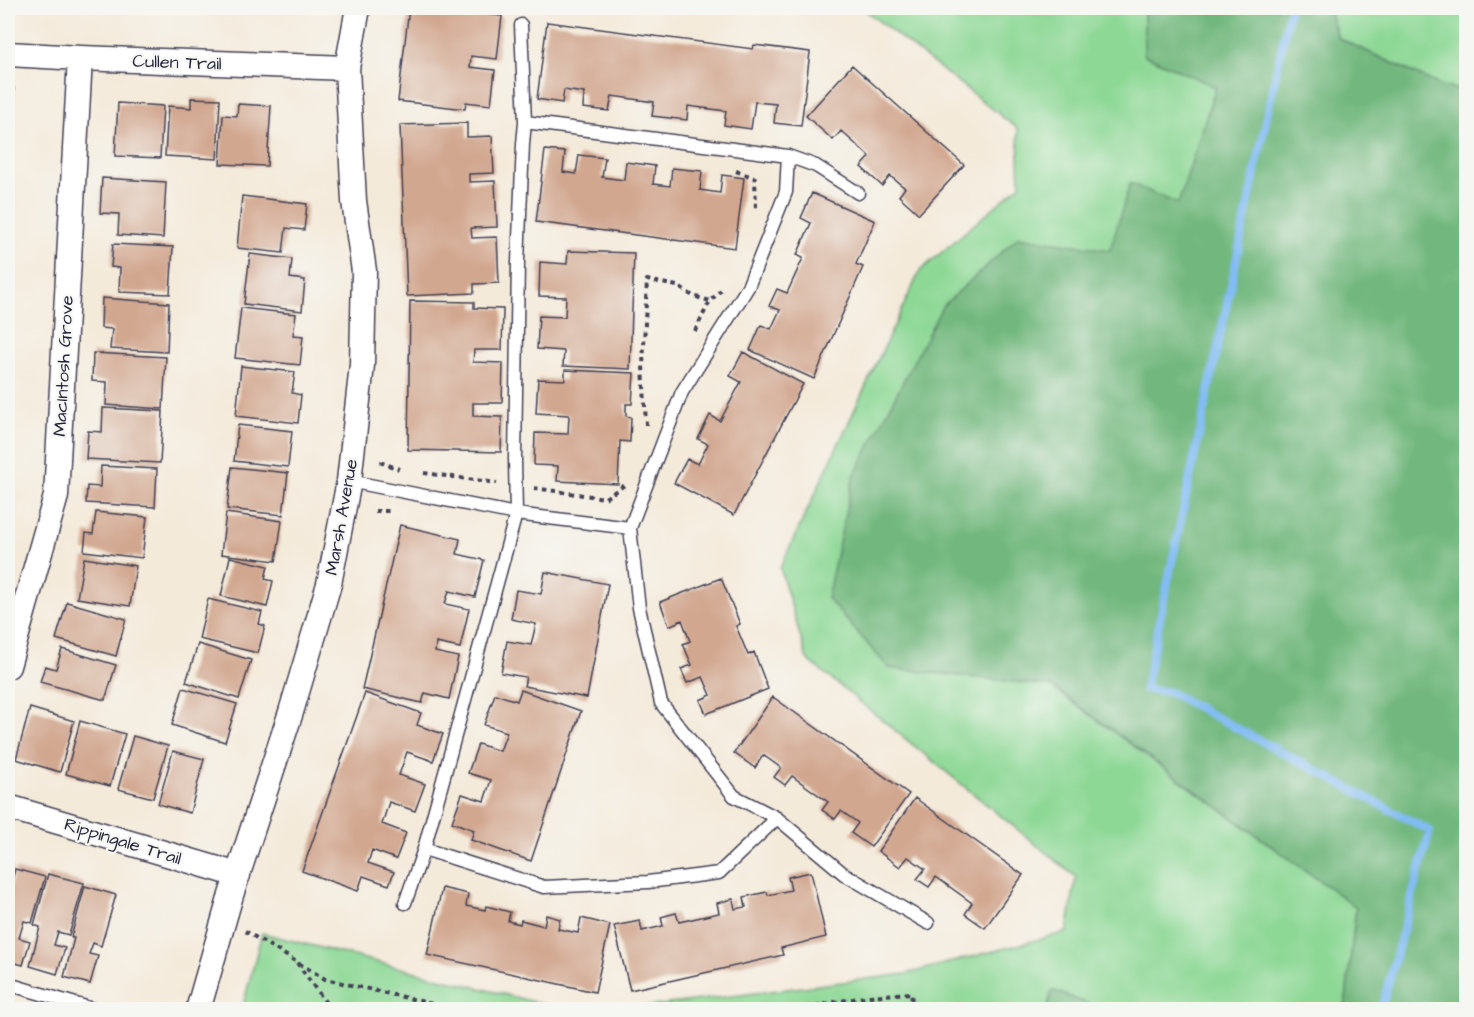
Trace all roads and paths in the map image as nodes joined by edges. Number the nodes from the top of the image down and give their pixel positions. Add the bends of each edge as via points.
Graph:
1 (358, 8) edge
2 (521, 25) dead end
3 (8, 54) edge
4 (80, 58) junction
5 (347, 68) junction
6 (525, 122) junction
7 (788, 156) junction
8 (734, 170) dead end
9 (858, 193) dead end
10 (756, 216) dead end
11 (727, 284) dead end
12 (710, 301) junction
13 (694, 332) dead end
14 (651, 415) dead end
15 (380, 462) dead end
16 (402, 471) dead end
17 (414, 472) dead end
18 (349, 480) junction
19 (632, 480) dead end
20 (516, 486) junction
21 (516, 514) junction
22 (630, 528) junction
23 (8, 666) edge
24 (8, 807) edge
25 (777, 818) junction
26 (424, 849) junction
27 (238, 875) junction
28 (405, 903) dead end
29 (225, 917) junction
30 (928, 924) dead end
31 (295, 960) junction
32 (8, 984) edge
33 (96, 1010) edge
34 (198, 1010) edge
35 (331, 1010) edge
36 (459, 1010) edge
37 (789, 1010) edge
38 (913, 1010) edge

1 - 5 street, Marsh Avenue
2 - 6 lane
3 - 4 street, Cullen Trail
4 - 5 street, Cullen Trail
4 - 23 street, MacIntosh Grove via 56,496
5 - 18 street, Marsh Avenue via 354,201 364,271 362,365
6 - 7 lane
6 - 20 lane via 518,262
7 - 9 lane via 816,166
7 - 22 lane via 786,192 748,287 682,392
8 - 10 path via 755,178
11 - 12 path
12 - 13 path
12 - 14 path via 677,286 647,280 643,366 646,425
15 - 16 path
17 - 20 path
18 - 21 lane
18 - 27 street, Marsh Avenue via 329,584
19 - 20 path via 605,498
20 - 21 lane
21 - 22 lane
21 - 26 lane
22 - 25 lane via 639,608 661,703 734,796
24 - 27 street, Rippingale Trail
25 - 26 lane via 719,873 648,882 544,887
25 - 30 lane via 844,874
26 - 28 lane
27 - 29 street, Marsh Avenue
29 - 31 path
29 - 34 street, Marsh Avenue
31 - 35 path
31 - 36 path via 325,979
32 - 33 lane
37 - 38 path via 911,993

